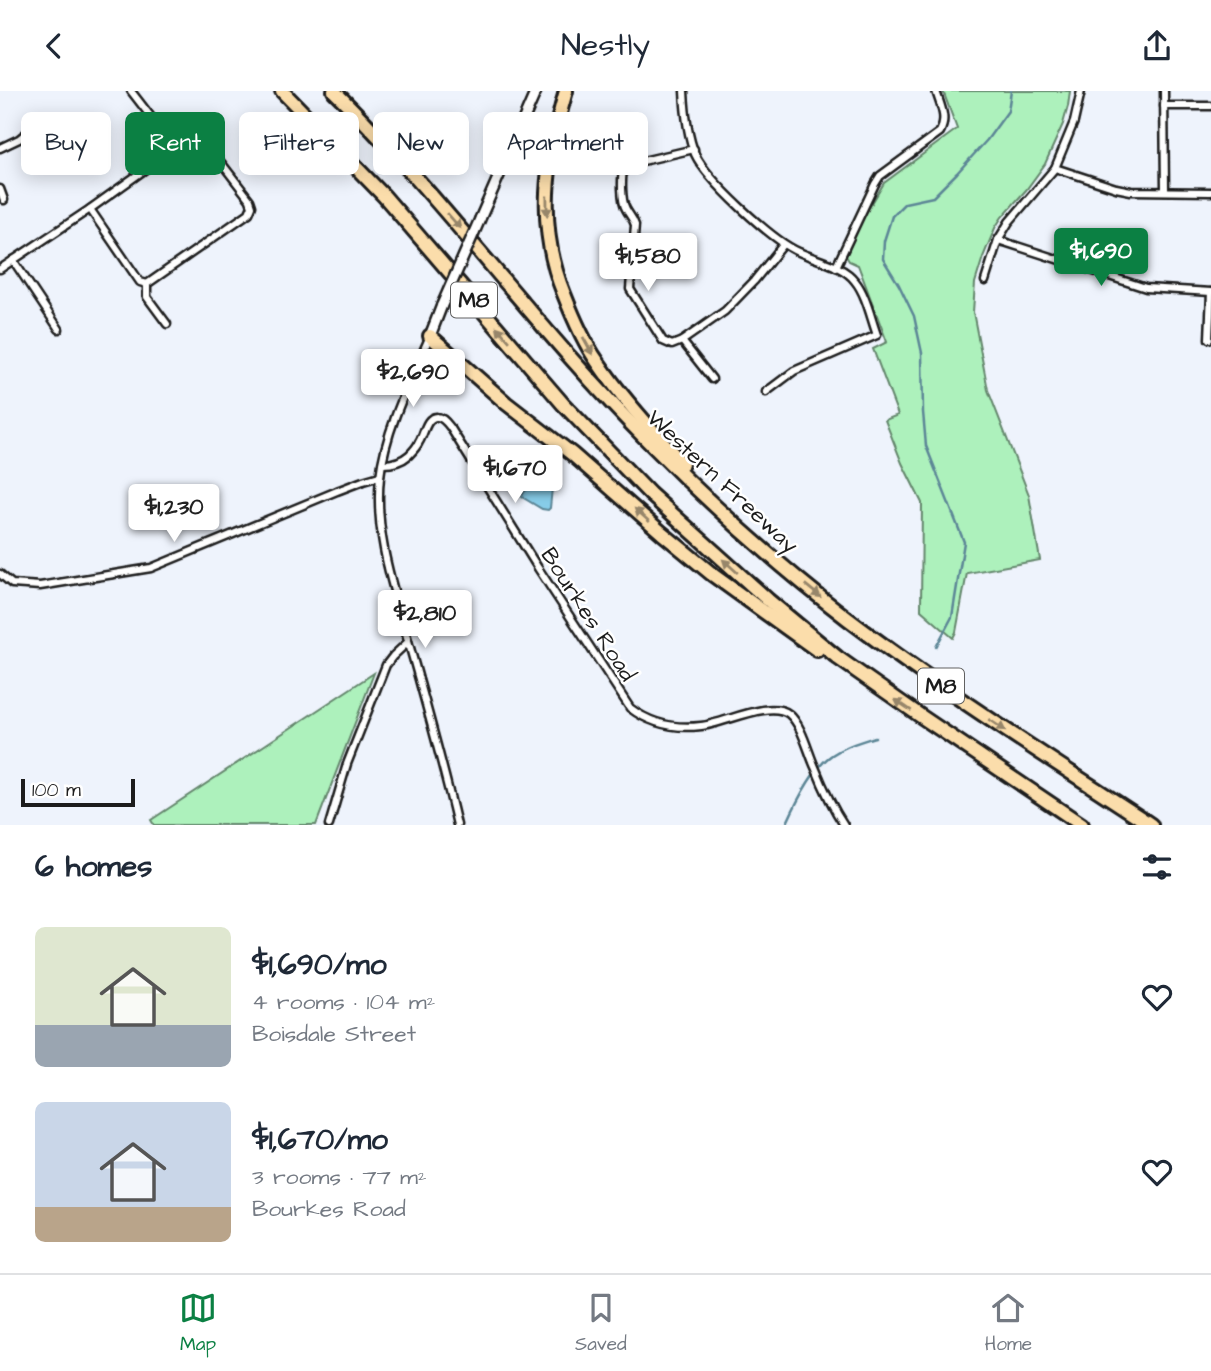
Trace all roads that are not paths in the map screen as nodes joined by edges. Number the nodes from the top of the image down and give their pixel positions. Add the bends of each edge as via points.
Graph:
1 (131, 91) edge
2 (282, 91) edge
3 (334, 91) edge
4 (536, 91) edge
5 (566, 91) edge
6 (684, 91) edge
7 (936, 91) edge
8 (1081, 91) edge
9 (1164, 91) edge
10 (1164, 106) junction
11 (1211, 106) edge
12 (147, 112) edge
13 (21, 137) edge
14 (0, 148) edge
15 (694, 149) junction
16 (225, 168) edge
17 (1055, 168) junction
18 (137, 175) edge
19 (0, 189) edge
20 (1165, 191) junction
21 (1211, 192) edge
22 (4, 200) dead end
23 (90, 209) junction
24 (998, 240) junction
25 (783, 244) junction
26 (13, 260) junction
27 (836, 267) junction
28 (0, 269) edge
29 (985, 281) dead end
30 (148, 284) junction
31 (1211, 292) edge
32 (167, 324) dead end
33 (59, 329) dead end
34 (430, 336) junction
35 (1209, 339) dead end
36 (682, 341) junction
37 (712, 379) dead end
38 (766, 391) dead end
39 (383, 464) junction
40 (380, 476) junction
41 (743, 531) junction
42 (0, 574) edge
43 (408, 642) junction
44 (877, 687) junction
45 (329, 825) edge
46 (457, 825) edge
47 (844, 825) edge
48 (1082, 825) edge
49 (1151, 825) edge

1 - 12 street
44 -> 2 highway, M8 via 768,600 650,494 563,404 384,196
3 -> 41 highway, Western Freeway / M8 via 606,396
4 - 34 main road, bridge
5 -> 41 highway via 547,189 549,242 559,285 605,372
6 - 15 street
7 - 27 street via 944,125 880,176
8 - 17 street
9 - 10 street
10 - 11 street
10 - 20 street
13 - 14 street
15 - 25 street via 708,173
15 - 36 street via 629,164 621,174 624,207 635,225 630,289 663,341 672,345
16 - 30 street via 250,200 249,213
17 - 20 street via 1124,189
17 - 24 street
18 - 23 street
19 - 22 street
20 - 21 street
23 - 26 street
23 - 30 street via 140,282
24 - 29 street
24 - 31 street via 1146,288
25 - 27 street
25 - 36 street via 725,310
26 - 28 street
26 - 33 street
27 - 38 street via 860,288 877,335 793,371
30 - 32 street via 147,297
31 - 35 street
34 - 39 street via 400,406
44 -> 34 highway via 713,575
36 - 37 street
39 - 40 street
39 - 47 street, Bourkes Road via 408,456 429,420 444,420 630,708 653,722 683,727 771,709 784,711 800,728
40 - 42 street via 151,568 40,586 12,584
40 - 43 street via 385,558
41 -> 49 highway, Western Freeway / M8 via 930,679
43 - 45 street via 386,665 347,764
43 - 46 street
48 -> 44 highway, M8

